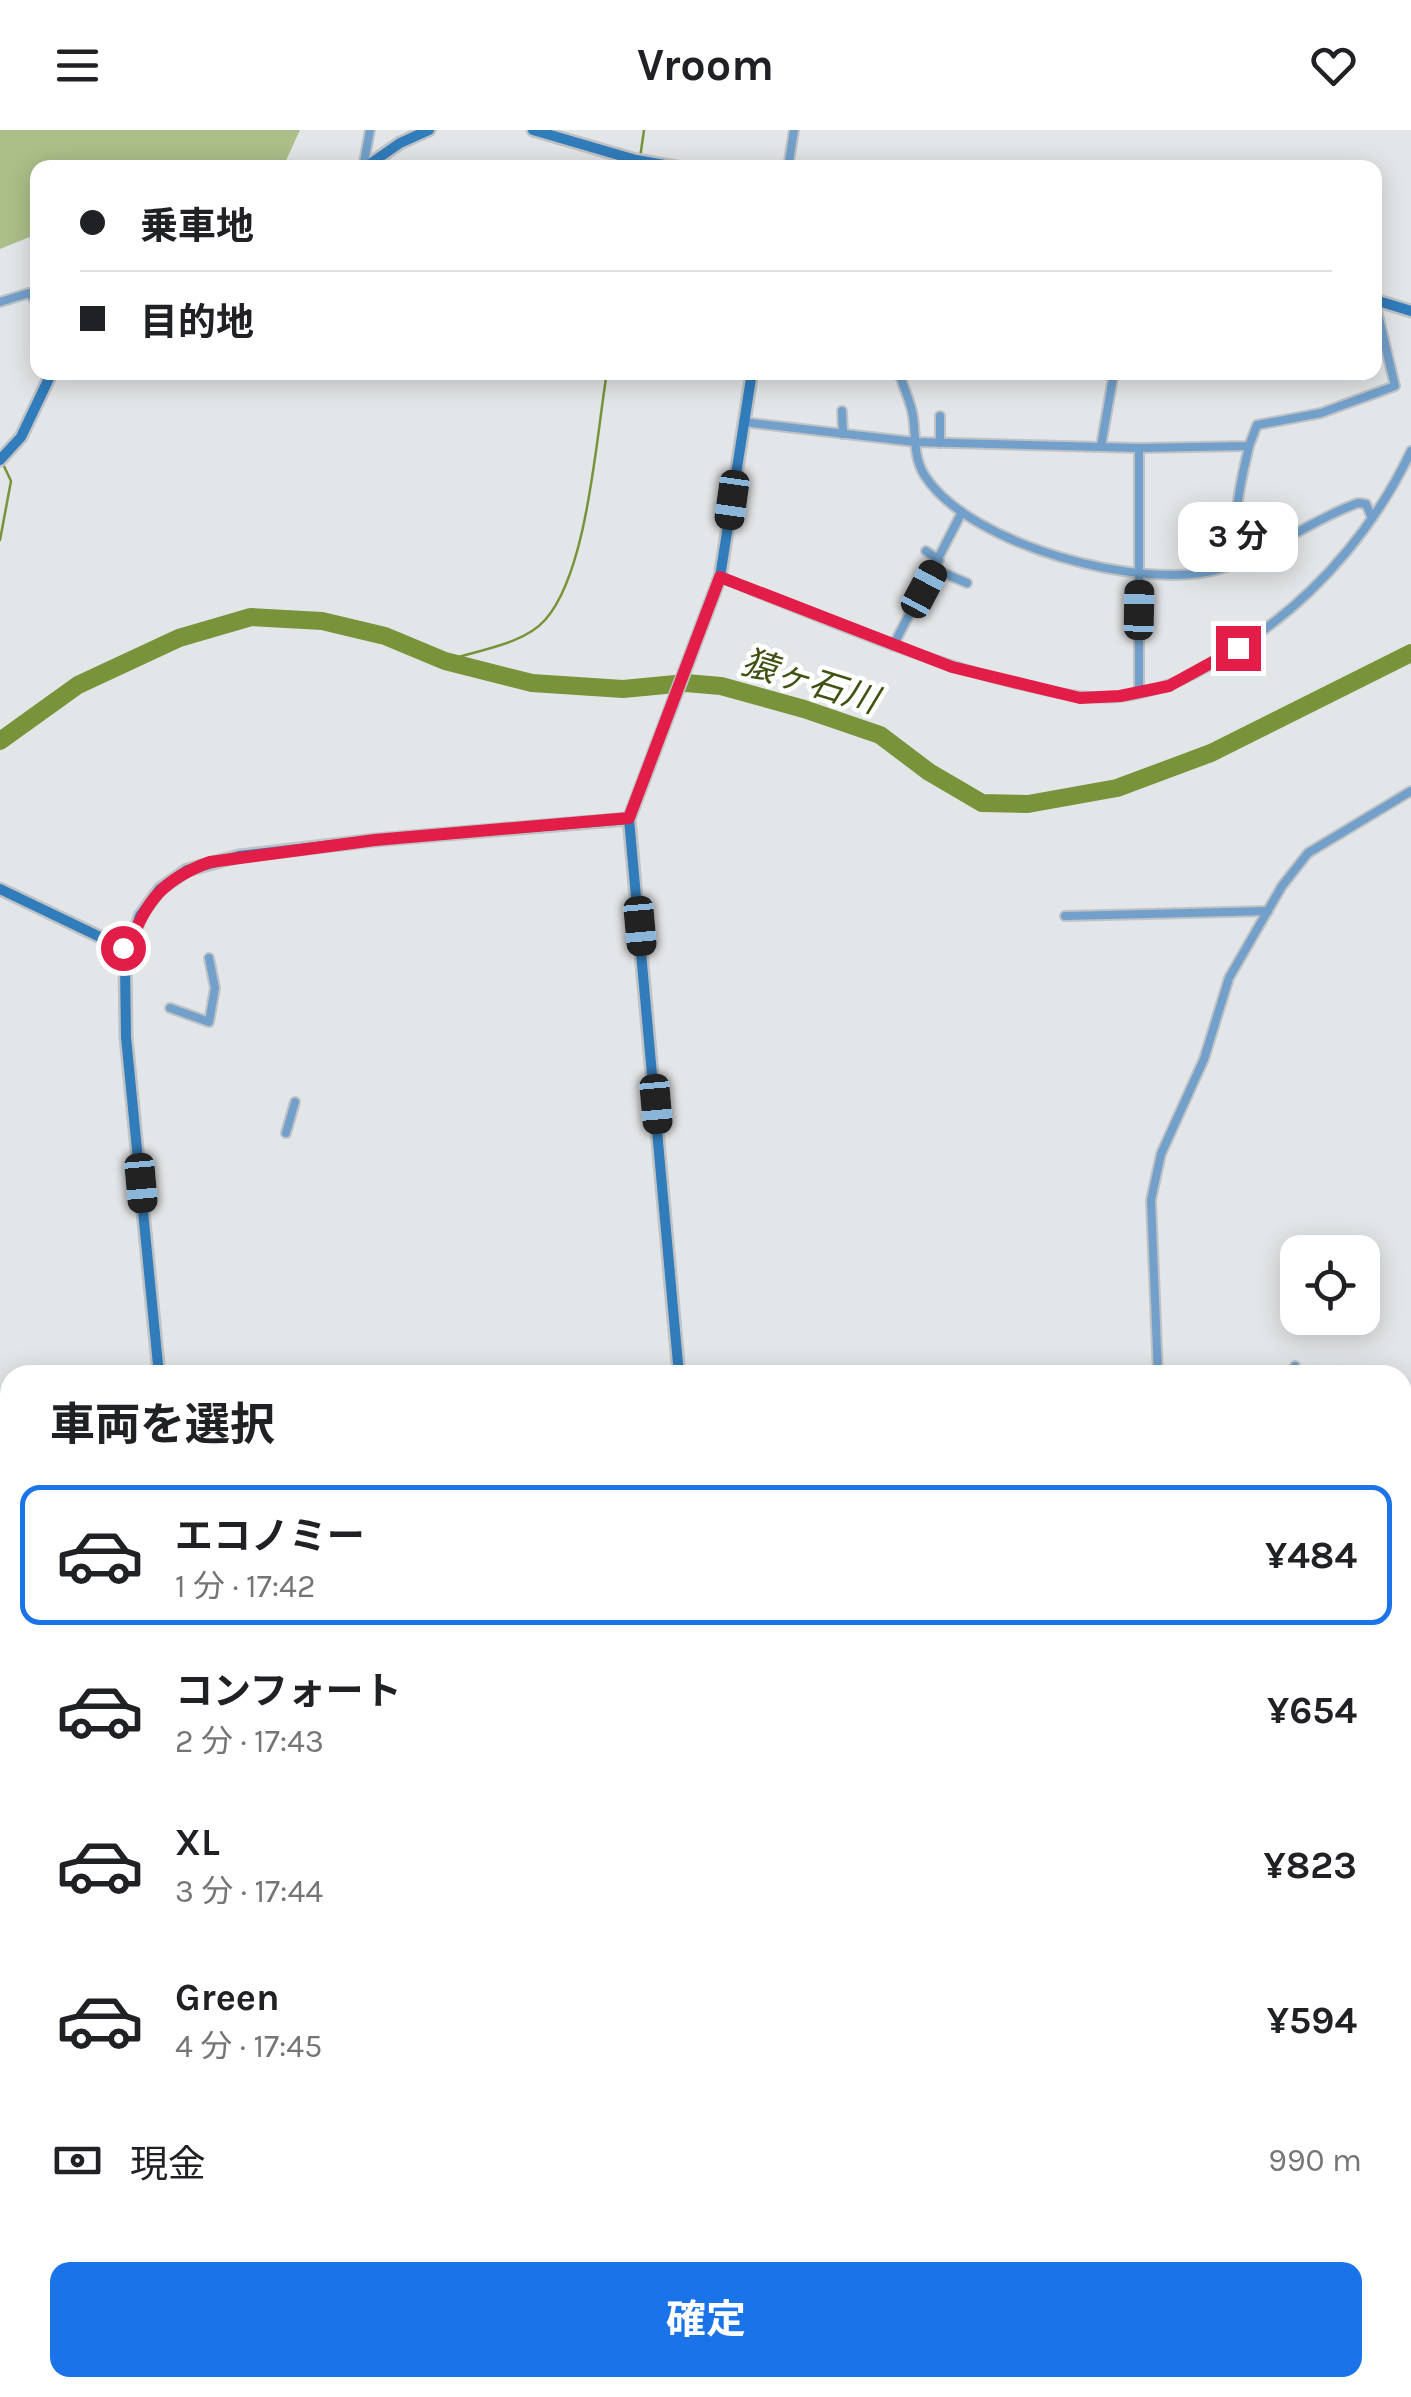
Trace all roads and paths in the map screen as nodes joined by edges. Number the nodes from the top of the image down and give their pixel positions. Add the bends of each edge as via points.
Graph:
1 (370, 130) edge
2 (430, 130) edge
3 (533, 130) edge
4 (794, 130) edge
5 (364, 160) edge
6 (375, 160) edge
7 (636, 160) edge
8 (789, 160) edge
9 (30, 295) edge
10 (0, 302) edge
11 (1382, 303) edge
12 (1411, 311) edge
13 (1382, 331) edge
14 (48, 380) edge
15 (751, 380) edge
16 (901, 380) edge
17 (1113, 380) edge
18 (842, 410) dead end
19 (940, 416) dead end
20 (743, 422) junction
21 (843, 434) junction
22 (915, 442) junction
23 (940, 443) junction
24 (1101, 446) junction
25 (1249, 446) junction
26 (1140, 448) junction
27 (1411, 451) edge
28 (0, 460) edge
29 (962, 512) junction
30 (1372, 518) junction
31 (926, 551) dead end
32 (1243, 559) junction
33 (936, 564) junction
34 (1139, 574) junction
35 (720, 577) junction
36 (967, 583) dead end
37 (893, 646) junction
38 (1138, 692) junction
39 (1411, 791) edge
40 (629, 818) junction
41 (0, 890) edge
42 (1268, 910) junction
43 (1065, 916) dead end
44 (129, 946) junction
45 (209, 958) dead end
46 (170, 1008) dead end
47 (295, 1102) dead end
48 (286, 1133) dead end
49 (158, 1365) edge
50 (678, 1365) edge
51 (1158, 1365) edge

1 - 5 street
2 - 6 street
3 - 7 street
4 - 8 street
9 - 10 street
11 - 12 street
13 - 25 street via 1395,386 1321,413 1257,424
14 - 28 street via 21,438
15 - 20 street
16 - 22 street
17 - 24 street
18 - 21 street
19 - 23 street
20 - 21 street
20 - 35 street
21 - 22 street
22 - 23 street
22 - 29 street via 922,471
23 - 24 street
24 - 26 street
25 - 26 street
25 - 32 street via 1237,499
26 - 34 street
27 - 30 street
29 - 33 street
29 - 34 street via 1072,562
30 - 32 street via 1366,504 1358,503
30 - 38 street via 1278,620 1194,674
31 - 33 street
32 - 34 street via 1202,572
33 - 36 street
33 - 37 street
34 - 38 street
35 - 37 street
35 - 40 street
37 - 38 street via 1080,698
39 - 42 street via 1308,853
40 - 44 street via 210,862 160,889
40 - 50 street
41 - 44 street
42 - 43 street
42 - 51 street via 1229,978 1204,1060 1160,1154 1151,1200
44 - 49 street via 126,1036
45 - 46 street via 215,988 210,1022
47 - 48 street

